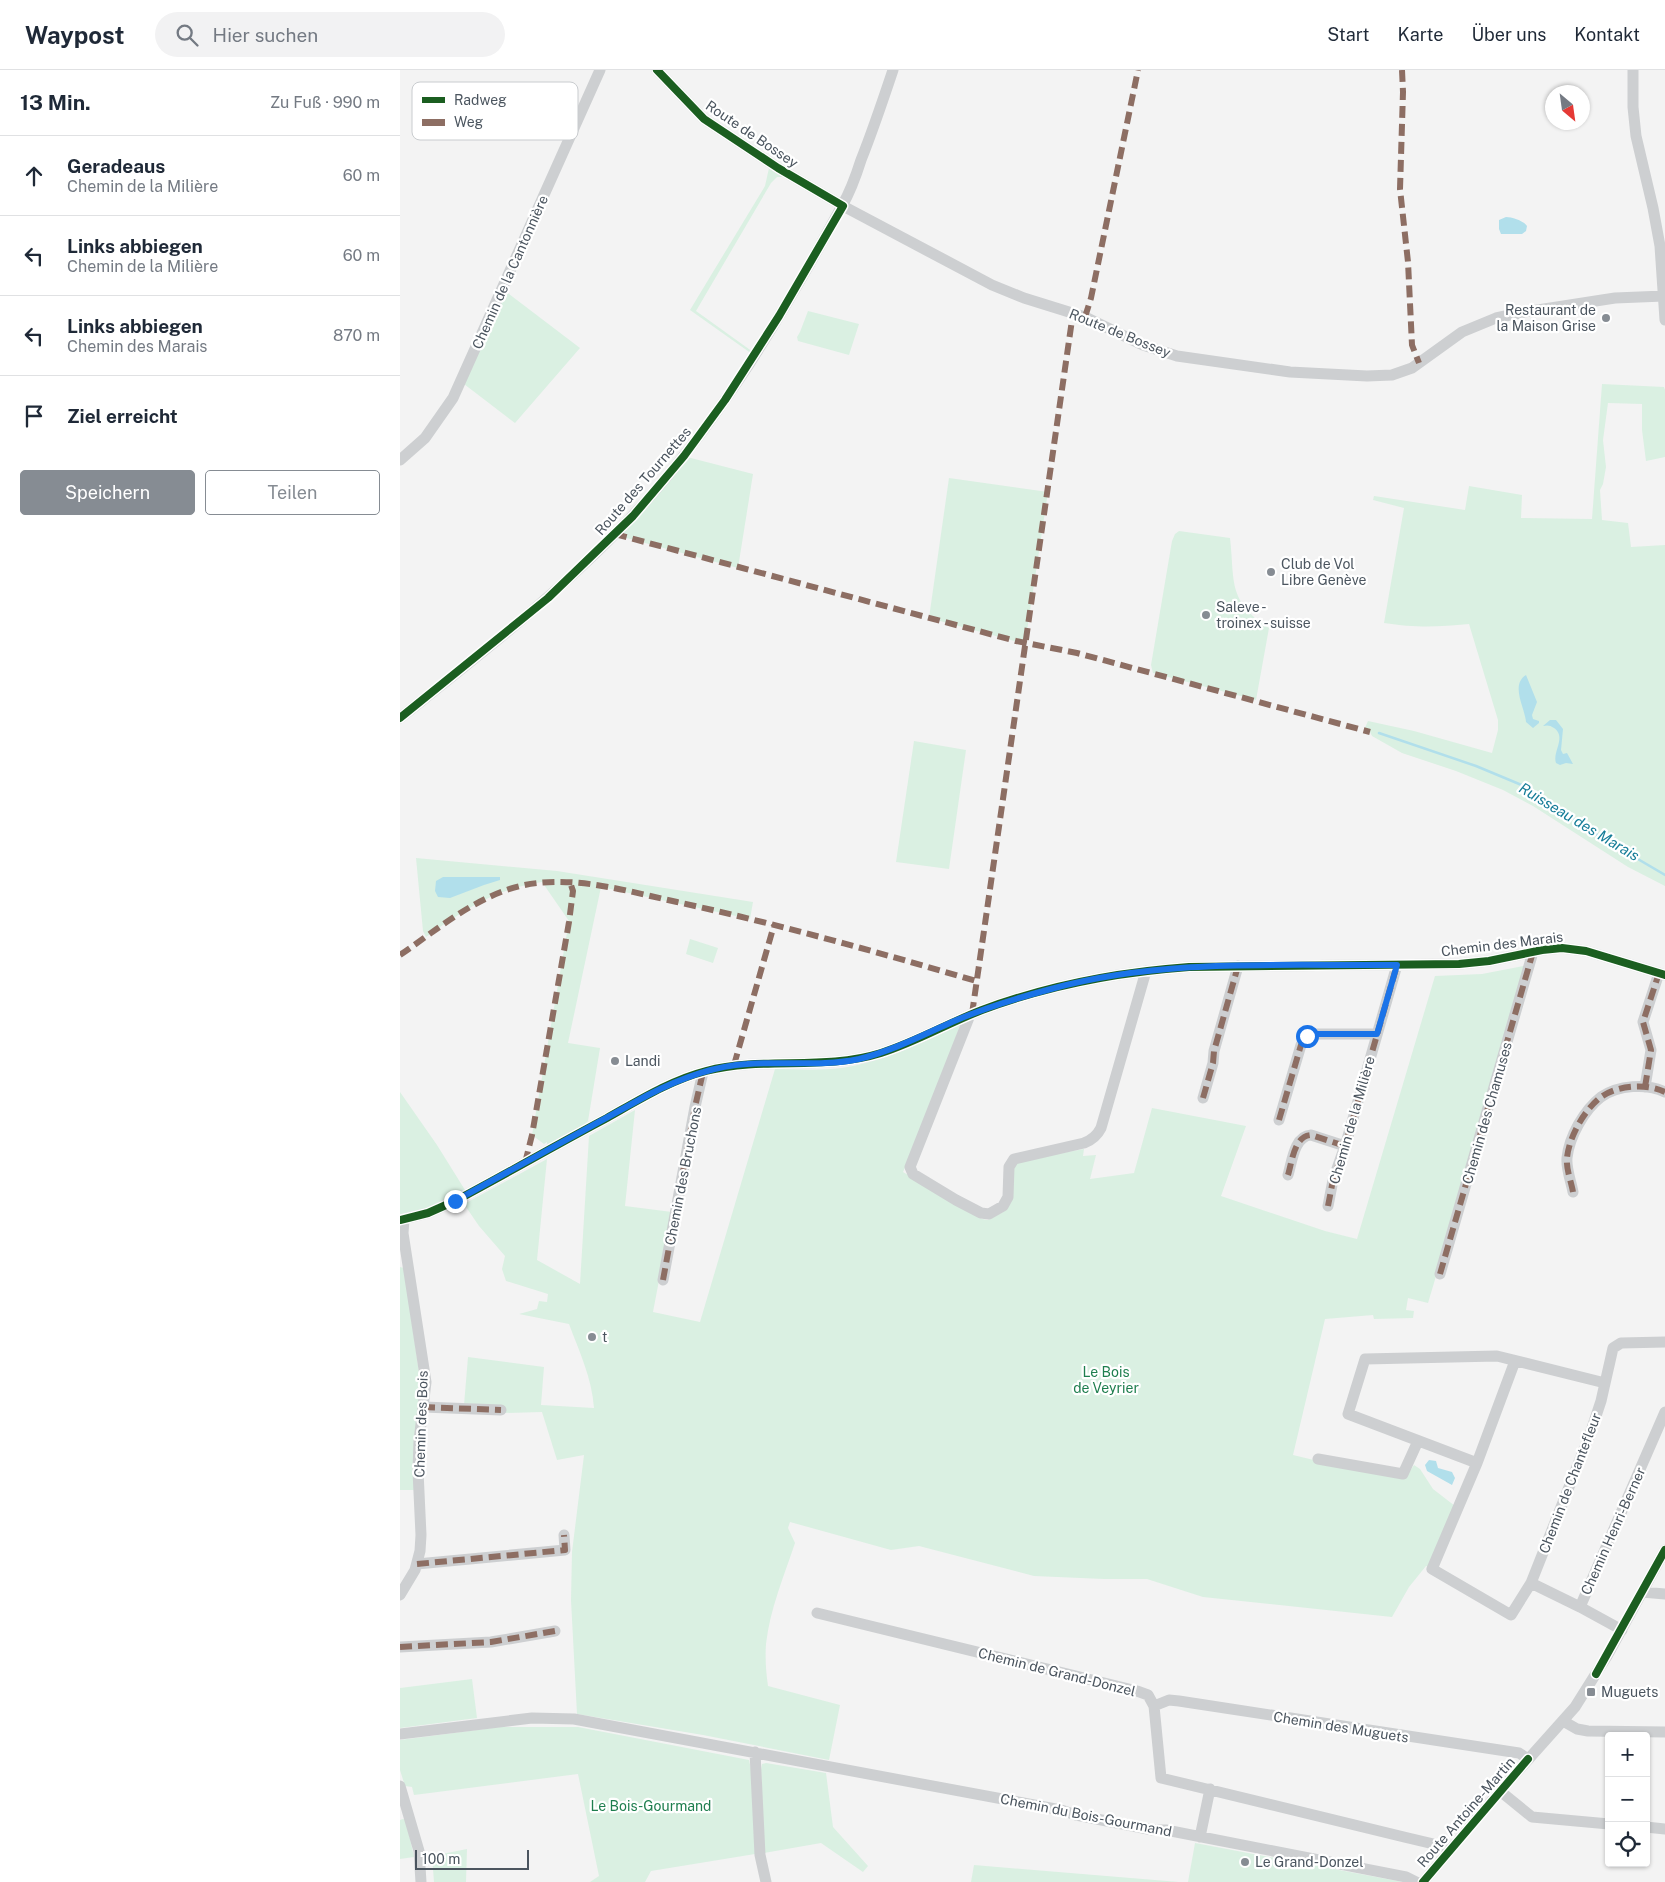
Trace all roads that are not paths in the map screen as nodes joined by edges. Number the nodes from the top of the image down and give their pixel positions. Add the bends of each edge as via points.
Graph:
1 (600, 70) edge
2 (657, 70) edge
3 (893, 70) edge
4 (1633, 70) edge
5 (578, 119) edge
6 (569, 140) edge
7 (842, 206) junction
8 (1664, 296) edge
9 (1665, 320) edge
10 (400, 460) edge
11 (400, 718) edge
12 (1533, 952) junction
13 (1397, 965) junction
14 (1238, 966) junction
15 (1146, 971) junction
16 (1662, 974) edge
17 (970, 1015) junction
18 (1377, 1034) junction
19 (703, 1072) junction
20 (1645, 1086) junction
21 (1665, 1092) edge
22 (1204, 1098) dead end
23 (1279, 1120) dead end
24 (1345, 1146) junction
25 (1288, 1175) dead end
26 (1573, 1192) dead end
27 (1328, 1206) dead end
28 (402, 1220) edge
29 (1440, 1274) dead end
30 (663, 1280) dead end
31 (1665, 1342) edge
32 (1515, 1361) junction
33 (1605, 1383) junction
34 (423, 1407) junction
35 (501, 1410) dead end
36 (1665, 1412) edge
37 (1418, 1441) junction
38 (1318, 1459) dead end
39 (1477, 1464) junction
40 (564, 1535) dead end
41 (1665, 1550) edge
42 (417, 1564) junction
43 (1531, 1583) junction
44 (1642, 1592) junction
45 (1665, 1594) edge
46 (400, 1595) edge
47 (1580, 1607) junction
48 (817, 1613) dead end
49 (1622, 1630) junction
50 (555, 1631) dead end
51 (400, 1647) edge
52 (1154, 1706) junction
53 (1563, 1721) junction
54 (1665, 1732) edge
55 (400, 1734) edge
56 (755, 1752) junction
57 (1528, 1759) junction
58 (400, 1786) edge
59 (1211, 1790) junction
60 (1500, 1791) junction
61 (1605, 1824) edge
62 (1650, 1828) edge
63 (1665, 1829) edge
64 (1200, 1837) junction
65 (1448, 1850) junction
66 (421, 1882) edge
67 (766, 1882) edge
68 (1416, 1882) edge
69 (1422, 1882) edge

1 - 5 street, Chemin de la Cantonnière
2 - 7 street, Route de Bossey via 704,119
3 - 7 street, Route des Tournettes via 866,150
4 - 8 street via 1636,136 1660,246
6 - 10 street, Chemin de la Cantonnière via 453,398 424,438
7 - 8 street, Route de Bossey via 975,278 1085,317 1143,345 1165,353 1253,368 1392,375 1412,368 1453,337 1483,322 1524,312 1615,298
7 - 11 street, Route des Tournettes via 764,341 684,456 615,534 548,598
8 - 9 street
12 - 13 street, Chemin des Marais via 1468,964
12 - 16 street, Chemin des Marais via 1552,948 1577,949
12 - 29 street, Chemin des Chamuses
13 - 14 street, Chemin des Marais
13 - 18 street, Chemin de la Milière
14 - 15 street, Chemin des Marais
14 - 22 street
15 - 17 street, Chemin des Marais via 1053,988
15 - 17 street via 1101,1128 1090,1145 1014,1159 1010,1166 1008,1197 1003,1206 989,1214 956,1200 913,1174 910,1166
16 - 20 street via 1643,1022 1651,1050
17 - 19 street, Chemin des Marais via 893,1049 857,1059 819,1064 748,1064
18 - 23 street, Chemin de la Milière via 1307,1036 1301,1045
18 - 24 street, Chemin de la Milière
19 - 28 street, Chemin des Marais via 656,1091 455,1201
19 - 30 street, Chemin des Bruchons
20 - 21 street
20 - 26 street via 1608,1093 1583,1118 1568,1155
24 - 25 street via 1306,1135 1298,1143
24 - 27 street, Chemin de la Milière
28 - 34 street, Chemin des Bois via 426,1382
31 - 33 street, Chemin de Chantefleur via 1617,1344 1611,1352
32 - 33 street
32 - 37 street via 1490,1356 1365,1359 1348,1414
32 - 39 street, Chemin de Chantefleur
33 - 43 street, Chemin de Chantefleur via 1590,1434
34 - 35 street
34 - 42 street, Chemin des Bois via 418,1471 421,1535
36 - 47 street, Chemin Henri-Berner
37 - 38 street via 1403,1474
37 - 39 street
39 - 43 street, Chemin de Chantefleur via 1432,1569 1511,1615
40 - 42 street via 565,1550
41 - 44 street, Route Antoine-Martin
42 - 46 street, Chemin des Bois
43 - 47 street
44 - 45 street
44 - 49 street, Route Antoine-Martin
47 - 49 street, Chemin Henri-Berner
48 - 52 street, Chemin de Grand-Donzel via 1137,1691 1148,1695
49 - 53 street, Route Antoine-Martin via 1587,1689
50 - 51 street via 491,1642
52 - 57 street, Chemin des Muguets via 1169,1700 1179,1701 1518,1753
52 - 59 street via 1161,1778
53 - 54 street via 1588,1731
53 - 57 street, Route Antoine-Martin
55 - 56 street, Chemin du Bois-Gourmand via 532,1718 574,1719
56 - 64 street, Chemin du Bois-Gourmand
56 - 67 street via 760,1856
57 - 60 street, Route Antoine-Martin
58 - 66 street via 418,1851
59 - 64 street
59 - 65 street
60 - 61 street via 1532,1817
60 - 65 street, Route Antoine-Martin
62 - 63 street
64 - 68 street, Chemin du Bois-Gourmand via 1398,1875
65 - 69 street, Route Antoine-Martin

